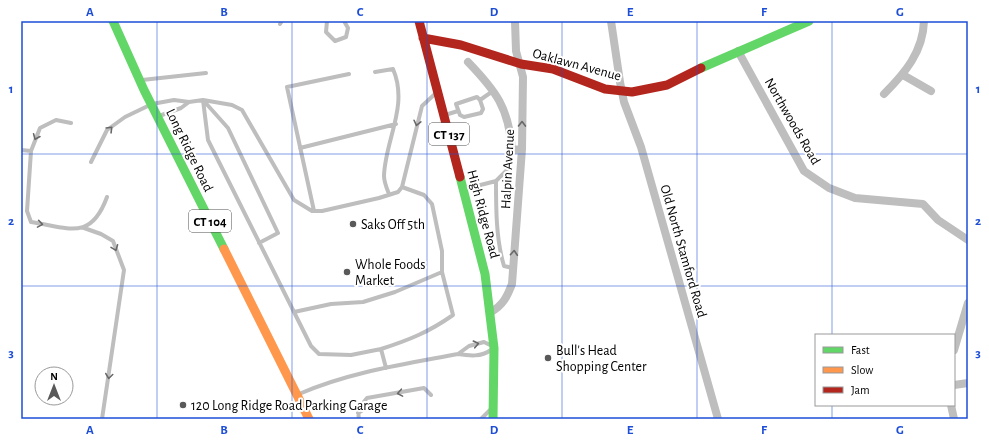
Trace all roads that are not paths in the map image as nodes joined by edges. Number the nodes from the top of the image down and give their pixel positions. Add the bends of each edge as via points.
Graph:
1 (113, 21) edge
2 (327, 21) edge
3 (344, 21) edge
4 (419, 21) edge
5 (515, 21) edge
6 (611, 21) edge
7 (809, 21) edge
8 (924, 21) edge
9 (423, 38) junction
10 (738, 51) junction
11 (468, 62) dead end
12 (521, 64) junction
13 (374, 72) dead end
14 (206, 73) dead end
15 (349, 74) dead end
16 (903, 75) junction
17 (140, 81) junction
18 (494, 90) junction
19 (437, 91) junction
20 (931, 91) dead end
21 (622, 92) junction
22 (884, 94) dead end
23 (203, 100) junction
24 (480, 100) junction
25 (189, 102) junction
26 (152, 104) junction
27 (458, 111) junction
28 (444, 115) junction
29 (158, 117) junction
30 (71, 123) dead end
31 (396, 124) junction
32 (300, 148) junction
33 (522, 149) junction
34 (21, 150) edge
35 (512, 150) junction
36 (31, 151) junction
37 (91, 162) dead end
38 (496, 181) junction
39 (402, 188) junction
40 (463, 190) junction
41 (389, 194) junction
42 (107, 197) dead end
43 (314, 211) junction
44 (84, 228) junction
45 (968, 240) edge
46 (259, 243) junction
47 (513, 268) junction
48 (442, 272) junction
49 (968, 303) edge
50 (294, 312) junction
51 (491, 312) junction
52 (955, 347) edge
53 (494, 348) junction
54 (381, 349) junction
55 (458, 354) junction
56 (386, 368) junction
57 (968, 382) edge
58 (955, 385) edge
59 (296, 395) junction
60 (431, 395) dead end
61 (951, 406) edge
62 (493, 407) junction
63 (366, 408) dead end
64 (358, 413) junction
65 (102, 419) edge
66 (309, 419) edge
67 (359, 419) edge
68 (481, 419) edge
69 (492, 419) edge
70 (718, 419) edge
71 (954, 419) edge

1 - 17 main road, Long Ridge Road / CT 104
2 - 3 lane via 326,32 335,41 346,37 348,28
4 - 9 main road, High Ridge Road / CT 137
5 - 12 street, Halpin Avenue via 516,51
6 - 21 street, Old North Stamford Road
7 - 10 main road, Oaklawn Avenue
8 - 16 street via 918,50
9 - 12 main road, Oaklawn Avenue via 461,44
9 - 19 main road, High Ridge Road / CT 137
10 - 21 main road, Oaklawn Avenue via 667,85
10 - 45 street, Northwoods Road via 804,171 829,188 855,198 923,204 938,220
11 - 18 street
12 - 21 main road, Oaklawn Avenue via 553,69 595,86
33 -> 12 street, Halpin Avenue
13 - 31 lane via 393,70 396,76 400,96
14 - 17 lane
15 - 32 lane via 286,87
16 - 20 street
16 - 22 street
17 - 26 main road, Long Ridge Road / CT 104
18 - 24 lane
18 - 35 street via 507,113
19 - 28 main road, High Ridge Road / CT 137
19 -> 39 lane via 422,106
21 - 70 street, Old North Stamford Road
23 - 25 lane
23 - 43 lane via 232,105 242,110 294,200
23 - 46 lane via 208,140
23 - 46 lane via 228,128 278,233
24 - 27 lane via 476,97 456,104
24 - 27 lane via 483,109 481,113 464,117
25 - 26 lane via 174,100
25 - 29 lane
26 - 29 main road, Long Ridge Road / CT 104
37 -> 26 lane via 107,130 125,117
27 - 28 lane
28 - 40 main road, High Ridge Road / CT 137
29 - 59 main road, Long Ridge Road / CT 104
30 -> 36 lane via 56,120 40,128
31 - 32 lane
31 - 41 lane via 384,177
32 - 43 lane
33 - 35 street
47 -> 33 street, Halpin Avenue
34 - 36 lane
35 - 38 lane via 507,170
36 -> 44 lane via 27,211 31,222
38 - 40 lane
38 - 47 lane via 502,258 504,266
39 - 41 lane
39 - 48 lane via 424,195 432,204 442,251
40 - 51 main road, High Ridge Road / CT 137 via 485,274
41 - 43 lane
42 - 44 lane via 101,213
44 -> 65 lane via 113,241 124,270
46 - 50 lane
47 - 51 street, Halpin Avenue via 512,284 505,300
48 - 50 lane via 395,292 363,302 331,304
48 - 54 lane via 453,315 415,338
49 - 52 street
50 - 54 lane via 311,346 319,354 351,355
51 - 53 main road, High Ridge Road / CT 137
53 - 55 lane via 484,354
55 -> 53 lane via 469,346 484,342
53 - 62 main road, High Ridge Road / CT 137
54 - 56 lane
55 - 56 lane
56 - 59 lane via 320,384
57 - 58 street
59 - 66 main road, Long Ridge Road / CT 104
60 -> 64 lane via 424,388 374,397 361,404
61 - 71 street
62 - 68 lane
62 - 69 main road, High Ridge Road / CT 137
63 - 64 lane
64 - 67 lane

